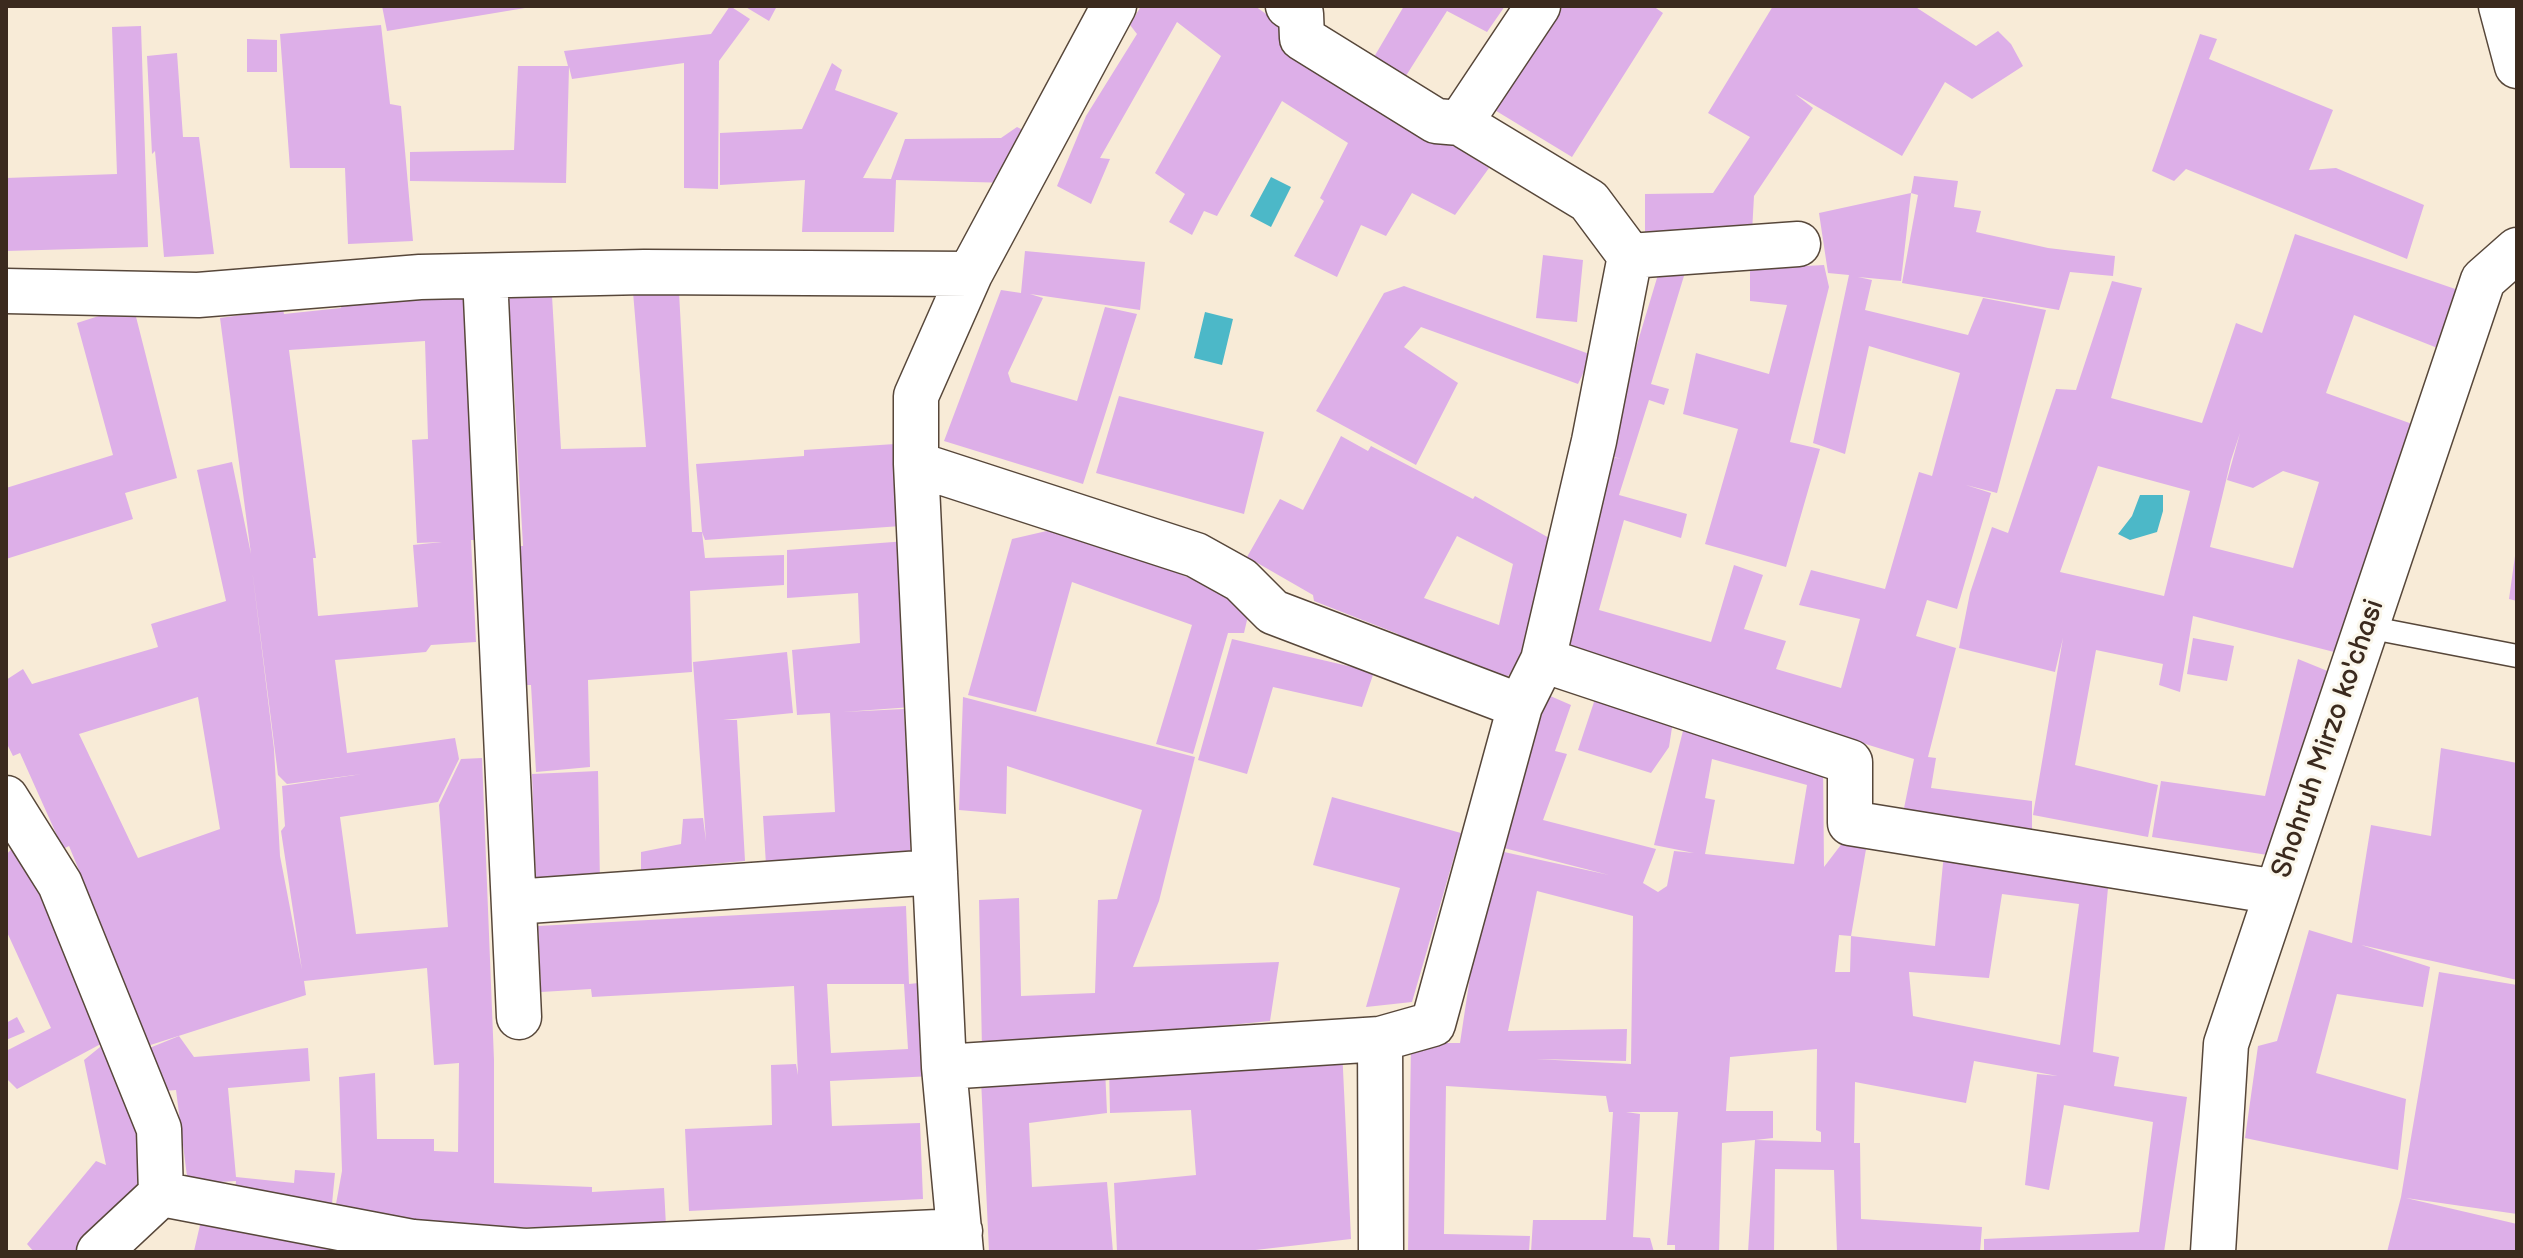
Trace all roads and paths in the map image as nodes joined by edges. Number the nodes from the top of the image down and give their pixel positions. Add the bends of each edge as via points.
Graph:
1 (1114, 6) edge
2 (1288, 6) edge
3 (1538, 6) edge
4 (2501, 6) edge
5 (2517, 66) edge
6 (1460, 123) junction
7 (1798, 244) dead end
8 (2517, 250) edge
9 (1630, 256) junction
10 (970, 274) junction
11 (485, 276) junction
12 (6, 291) edge
13 (916, 464) junction
14 (2367, 627) junction
15 (2517, 656) edge
16 (1543, 660) junction
17 (1520, 706) junction
18 (6, 798) edge
19 (935, 872) junction
20 (2277, 892) junction
21 (514, 902) junction
22 (519, 1017) dead end
23 (1380, 1039) junction
24 (944, 1067) junction
25 (161, 1194) junction
26 (961, 1241) edge
27 (99, 1252) edge
28 (1381, 1252) edge
29 (2213, 1252) edge

1 - 10 street
2 - 6 street via 1301,14 1302,38 1436,121
3 - 6 street
4 - 5 street
6 - 9 street via 1589,201
7 - 9 street
8 - 14 street, Shohruh Mirzo ko'chasi via 2483,280
9 - 16 street
10 - 11 street
10 - 13 street via 916,396
11 - 12 street via 198,295
11 - 21 street
13 - 17 street via 1196,555 1241,580 1273,612
13 - 19 street
14 - 15 lane
14 - 20 street, Shohruh Mirzo ko'chasi
16 - 17 street
16 - 20 street via 1850,762 1850,823
17 - 23 street via 1433,1024
18 - 25 street via 60,884 140,1074 159,1129
19 - 21 street
19 - 24 street
20 - 29 street, Shohruh Mirzo ko'chasi via 2226,1044
21 - 22 street
23 - 24 street
23 - 28 street
24 - 26 street
25 - 26 street via 413,1242 525,1251
25 - 27 street

